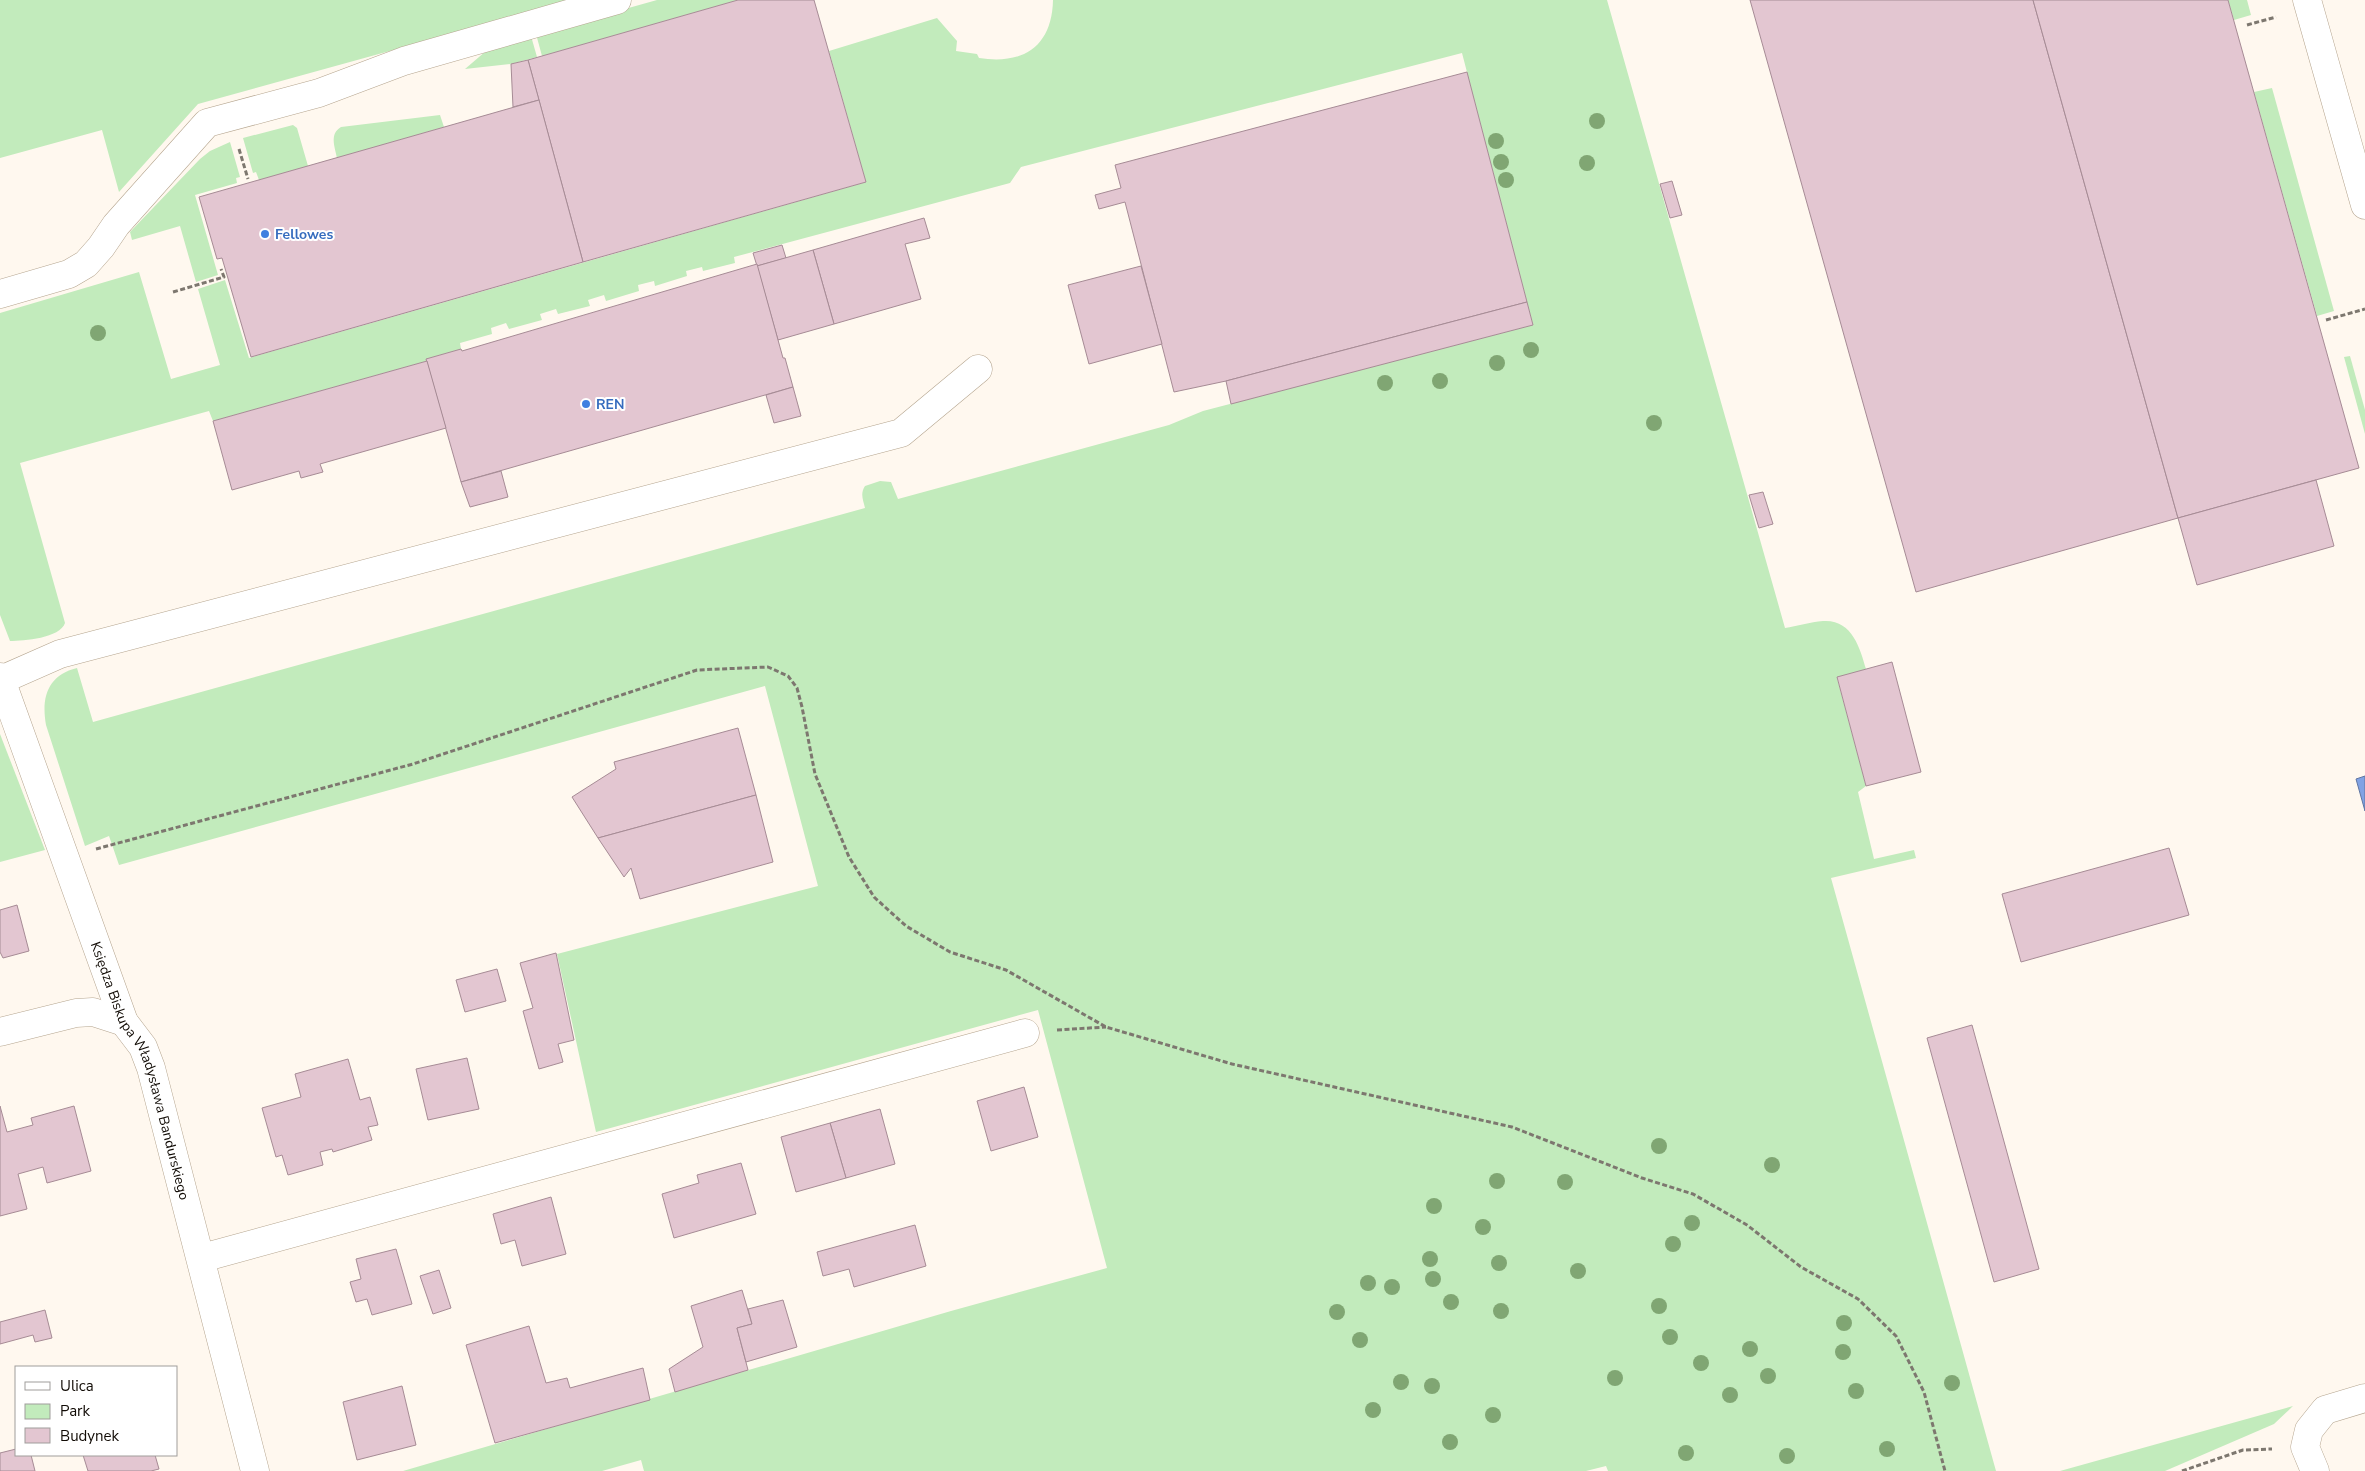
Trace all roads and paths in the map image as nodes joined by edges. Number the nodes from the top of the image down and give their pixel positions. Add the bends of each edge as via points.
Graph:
1 (617, 0) edge
2 (2307, 0) edge
3 (2365, 205) edge
4 (221, 269) dead end
5 (173, 292) dead end
6 (0, 294) edge
7 (2365, 309) edge
8 (2326, 320) dead end
9 (978, 370) dead end
10 (1, 678) edge
11 (68, 861) junction
12 (124, 1022) junction
13 (1106, 1027) junction
14 (0, 1032) edge
15 (1025, 1033) joint
16 (202, 1258) junction
17 (2365, 1398) edge
18 (2310, 1459) edge
19 (255, 1471) edge
20 (1945, 1471) edge
21 (2182, 1471) edge

1 - 6 street via 404,61 319,93 207,123 116,225 86,264 68,274
2 - 3 street
4 - 5 path via 224,277
7 - 8 path
9 - 10 street via 901,433 60,654
10 - 11 street, Księdza Biskupa Władysława Bandurskiego
11 - 12 street, Księdza Biskupa Władysława Bandurskiego
11 - 13 path via 102,847 413,764 697,670 768,667 788,676 797,688 815,774 848,857 874,897 906,926 950,952 1006,970
12 - 14 street via 93,1012 76,1013
12 - 16 street, Księdza Biskupa Władysława Bandurskiego via 143,1048 151,1068
13 - 15 path
13 - 20 path via 1232,1064 1512,1126 1642,1178 1693,1194 1747,1225 1801,1267 1858,1299 1896,1336 1924,1392
15 - 16 street
16 - 19 street, Księdza Biskupa Władysława Bandurskiego
17 - 18 street via 2326,1410 2309,1430
18 - 21 path via 2243,1450

